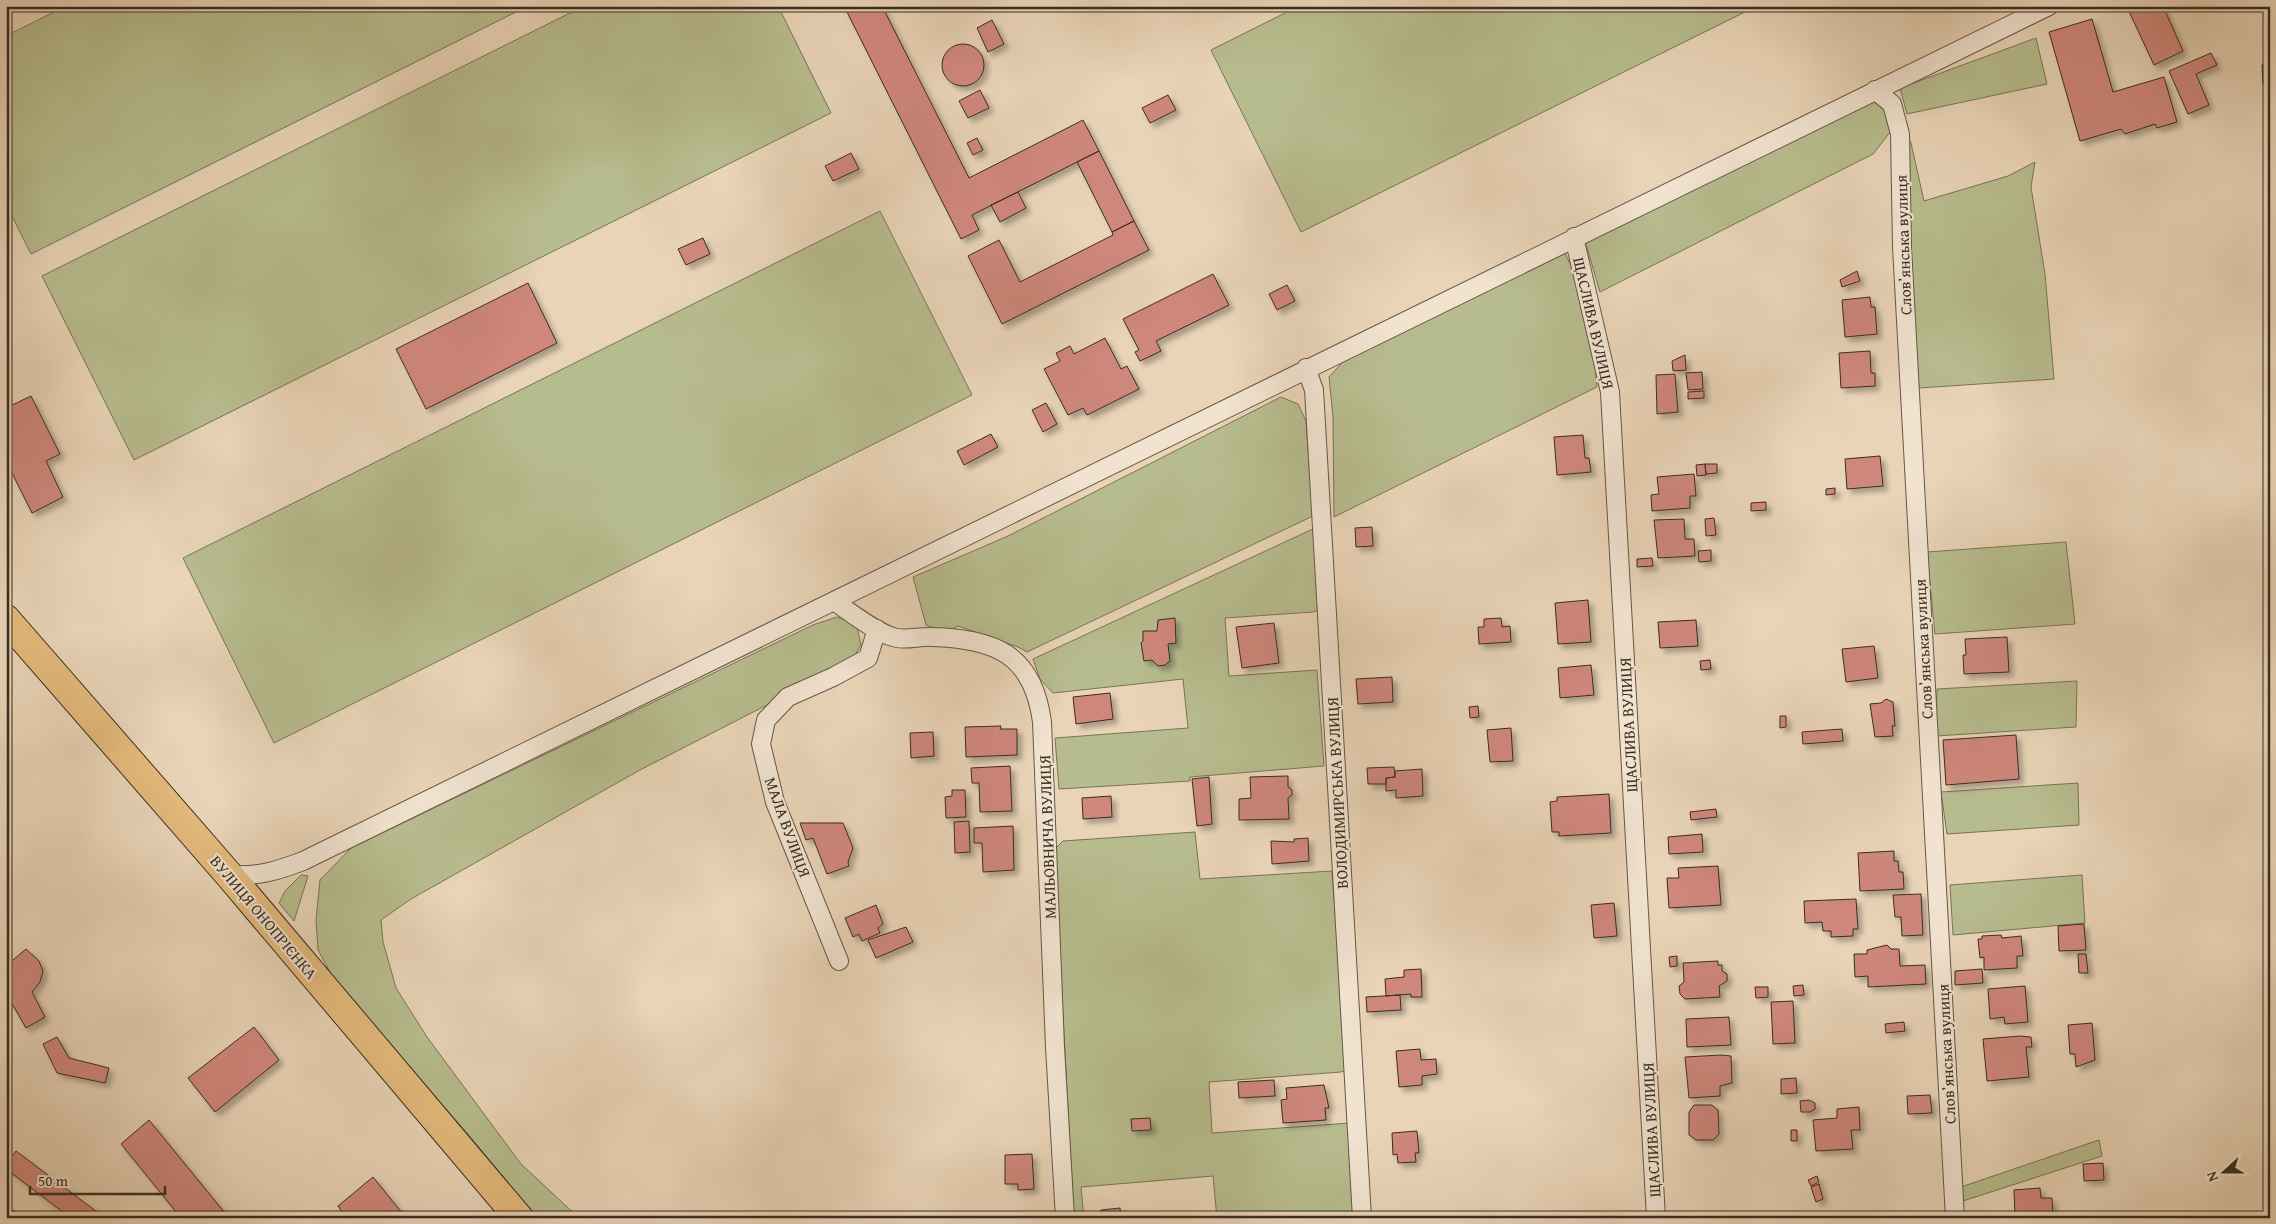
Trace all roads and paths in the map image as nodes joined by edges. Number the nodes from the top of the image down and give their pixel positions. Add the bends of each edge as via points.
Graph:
1 (2049, 6) edge
2 (1875, 90) junction
3 (1574, 237) junction
4 (1306, 368) junction
5 (834, 601) junction
6 (6, 619) edge
7 (877, 628) junction
8 (229, 875) junction
9 (839, 961) dead end
10 (519, 1218) edge
11 (1065, 1218) edge
12 (1362, 1218) edge
13 (1656, 1218) edge
14 (1955, 1218) edge

1 - 2 street
2 - 3 street
2 - 14 street, Словʼянська вулиця via 1892,104 1900,134 1902,247
3 - 4 street
3 - 13 street, ЩАСЛИВА ВУЛИЦЯ via 1610,392
4 - 5 street
4 - 12 street, ВОЛОДИМИРСЬКА ВУЛИЦЯ via 1314,400
5 - 7 street, МАЛЬОВНИЧА ВУЛИЦЯ
5 - 8 street via 303,861 275,872
6 - 8 main road, ВУЛИЦЯ ОНОПРІЄНКА
7 - 9 street, МАЛА ВУЛИЦЯ via 868,658 788,697 766,720 761,744 775,802
7 - 11 street, МАЛЬОВНИЧА ВУЛИЦЯ via 896,638 966,639 997,648 1017,662 1030,677 1039,700
8 - 10 main road, ВУЛИЦЯ ОНОПРІЄНКА

